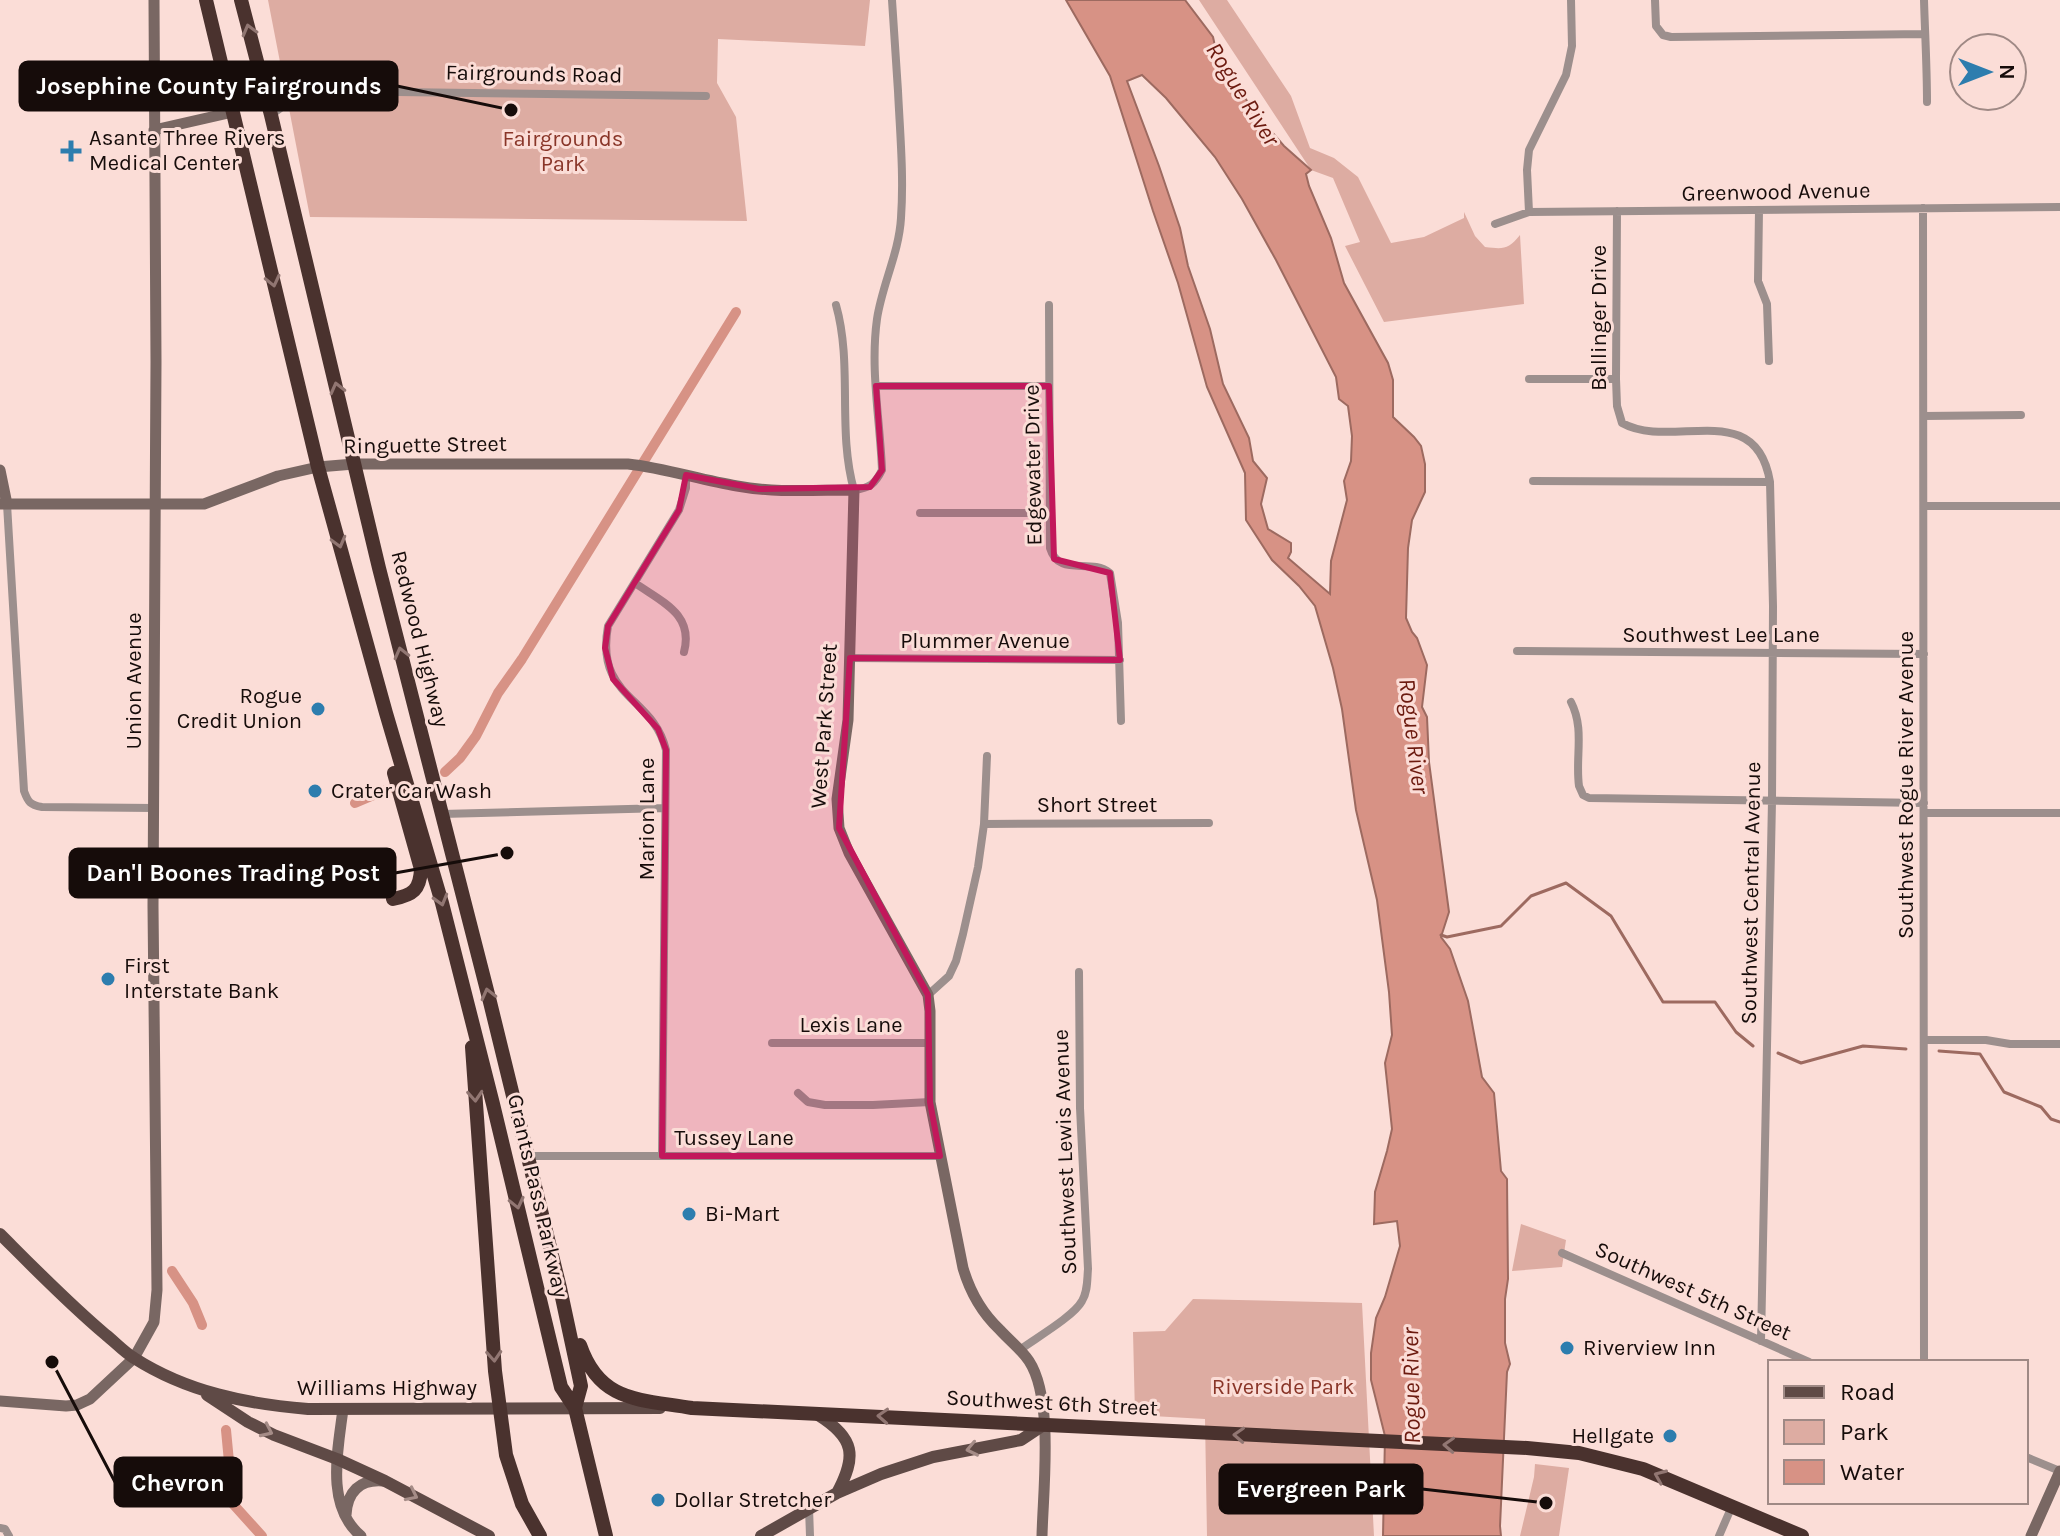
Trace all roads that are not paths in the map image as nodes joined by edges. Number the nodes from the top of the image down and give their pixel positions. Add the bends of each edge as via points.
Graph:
1 (154, 0) edge
2 (206, 0) edge
3 (892, 0) edge
4 (1571, 0) edge
5 (1655, 0) edge
6 (1924, 0) edge
7 (242, 1) edge
8 (1925, 34) junction
9 (262, 78) junction
10 (320, 81) dead end
11 (706, 96) dead end
12 (1927, 102) dead end
13 (233, 112) junction
14 (271, 115) junction
15 (154, 130) junction
16 (2060, 207) edge
17 (1923, 208) junction
18 (1759, 210) junction
19 (1617, 211) junction
20 (1529, 212) junction
21 (1495, 224) dead end
22 (836, 305) dead end
23 (1049, 305) dead end
24 (1769, 361) dead end
25 (1529, 379) dead end
26 (1616, 379) junction
27 (876, 386) junction
28 (1049, 386) junction
29 (2021, 415) dead end
30 (1924, 416) junction
31 (1757, 449) joint
32 (354, 464) junction
33 (318, 467) junction
34 (0, 470) edge
35 (686, 475) junction
36 (1533, 481) dead end
37 (1770, 482) junction
38 (854, 490) junction
39 (4, 504) edge
40 (155, 505) junction
41 (1924, 506) junction
42 (2060, 506) edge
43 (920, 513) dead end
44 (1050, 513) junction
45 (635, 583) junction
46 (1517, 651) dead end
47 (684, 652) dead end
48 (1773, 654) junction
49 (1924, 654) junction
50 (850, 658) junction
51 (1120, 660) junction
52 (1571, 702) dead end
53 (386, 713) junction
54 (1121, 721) dead end
55 (987, 756) dead end
56 (1772, 801) junction
57 (1924, 803) junction
58 (154, 808) junction
59 (665, 808) junction
60 (1924, 813) junction
61 (2060, 813) edge
62 (442, 814) junction
63 (1209, 823) dead end
64 (984, 824) junction
65 (393, 899) dead end
66 (1079, 972) dead end
67 (465, 991) junction
68 (928, 995) junction
69 (1925, 1040) junction
70 (772, 1043) dead end
71 (930, 1043) junction
72 (2060, 1044) edge
73 (798, 1093) dead end
74 (930, 1102) junction
75 (528, 1156) junction
76 (662, 1156) junction
77 (940, 1156) junction
78 (0, 1234) edge
79 (1562, 1253) dead end
80 (560, 1288) junction
81 (1761, 1341) junction
82 (1021, 1349) junction
83 (134, 1358) junction
84 (1804, 1360) edge
85 (1924, 1360) edge
86 (201, 1391) junction
87 (0, 1401) edge
88 (575, 1408) junction
89 (692, 1408) junction
90 (343, 1409) junction
91 (816, 1413) junction
92 (1045, 1424) junction
93 (2028, 1458) edge
94 (337, 1459) junction
95 (2060, 1471) edge
96 (385, 1481) junction
97 (837, 1493) junction
98 (1732, 1506) junction
99 (809, 1507) junction
100 (346, 1515) junction
101 (0, 1528) edge
102 (9, 1536) edge
103 (361, 1536) edge
104 (489, 1536) edge
105 (540, 1536) edge
106 (606, 1536) edge
107 (761, 1536) edge
108 (810, 1536) edge
109 (1042, 1536) edge
110 (1719, 1536) edge
111 (1802, 1536) edge
112 (2031, 1536) edge

1 - 15 street, Union Avenue
2 - 13 highway
3 - 27 street via 901,220 877,321
4 - 20 street via 1572,46 1566,75 1529,150
5 - 8 street via 1656,26 1663,35 1681,38
6 - 8 street
9 -> 7 highway, Redwood Highway
8 - 12 street
9 - 10 street via 294,85
9 - 14 highway, Redwood Highway
11 - 14 street, Fairgrounds Road via 322,91 297,96
13 - 15 street
13 -> 33 highway
32 -> 14 highway, Redwood Highway
15 - 40 street, Union Avenue
16 - 17 street, Greenwood Avenue
17 - 18 street, Greenwood Avenue
17 - 30 street, Southwest Rogue River Avenue
18 - 19 street, Greenwood Avenue
18 - 24 street via 1758,281 1767,304
19 - 20 street, Greenwood Avenue
19 - 26 street, Ballinger Drive
20 - 21 street, Greenwood Avenue
22 - 38 street
23 - 28 street, Edgewater Drive
25 - 26 street
26 - 31 street, Ballinger Drive via 1622,423 1635,431 1723,430
27 - 28 street
27 - 38 street via 882,470 870,487
28 - 44 street, Edgewater Drive
29 - 30 street
30 - 41 street, Southwest Rogue River Avenue
31 - 37 street, Southwest Central Avenue
32 - 33 street, Ringuette Street
32 - 35 street, Ringuette Street via 612,463
62 -> 32 highway, Redwood Highway
33 - 40 street, Ringuette Street via 204,504
33 -> 53 highway
34 - 39 street
35 - 38 street, Ringuette Street via 759,489
35 - 45 street, Marion Lane via 679,510
36 - 37 street
37 - 48 street, Southwest Central Avenue
38 - 50 street, West Park Street
39 - 40 street, Ringuette Street
39 - 58 street via 27,801 42,807
40 - 58 street, Union Avenue
41 - 42 street
41 - 49 street, Southwest Rogue River Avenue
43 - 44 street
44 - 51 street, Edgewater Drive via 1050,548 1056,560 1101,566 1110,573
45 - 47 street via 681,618 687,636
45 - 59 street, Marion Lane via 608,626 605,648 613,679 664,740
46 - 48 street, Southwest Lee Lane
48 - 49 street, Southwest Lee Lane
48 - 56 street, Southwest Central Avenue
49 - 57 street, Southwest Rogue River Avenue
50 - 51 street, Plummer Avenue
50 - 68 street, West Park Street via 839,828
51 - 54 street, Edgewater Drive
52 - 56 street via 1578,717 1583,795
53 - 65 highway via 392,766 421,869 420,883 408,896
53 -> 67 highway
55 - 64 street
56 - 57 street
56 - 81 street, Southwest Central Avenue
57 - 60 street, Southwest Rogue River Avenue
58 - 83 street, Union Avenue via 157,1290 154,1322
59 - 62 street
59 - 76 street, Marion Lane
60 - 61 street
60 - 69 street, Southwest Rogue River Avenue
75 -> 62 highway, Redwood Highway
63 - 64 street, Short Street
64 - 68 street via 956,961 949,976
66 - 82 street, Southwest Lewis Avenue via 1086,1294 1079,1306
67 -> 88 highway, Grants Pass Parkway via 561,1387
67 -> 105 highway via 506,1455 522,1504
68 - 71 street, West Park Street
69 - 72 street
69 - 85 street, Southwest Rogue River Avenue
70 - 71 street, Lexis Lane
71 - 74 street, West Park Street
73 - 74 street via 808,1102 825,1105
74 - 77 street, West Park Street
75 - 76 street, Tussey Lane
75 - 80 highway, Redwood Highway
76 - 77 street, Tussey Lane
77 - 82 street, West Park Street via 968,1284 978,1305
78 - 83 main road, Williams Highway via 69,1304
79 - 81 street, Southwest 5th Street
80 - 88 highway, Grants Pass Parkway via 581,1386
80 - 89 highway via 584,1358 599,1380 619,1395
81 - 84 street, Southwest 5th Street
82 - 92 street, West Park Street via 1040,1386
83 - 86 main road, Williams Highway
83 - 87 street, Union Avenue via 77,1405
86 - 90 main road, Williams Highway via 271,1406
86 -> 94 main road, Williams Highway via 248,1422
88 - 89 main road, Southwest 6th Street
88 - 90 main road, Williams Highway
88 - 106 highway, Grants Pass Parkway
89 - 91 highway, Southwest 6th Street
90 - 94 street
92 -> 91 highway, Southwest 6th Street
91 - 97 main road via 846,1440 848,1472
92 -> 97 main road via 1021,1440 933,1457
98 -> 92 highway, Southwest 6th Street via 1643,1469 1579,1453
92 - 109 street, West Park Street
93 - 95 street
94 - 96 main road, Williams Highway
94 - 100 street via 338,1496
95 - 112 street
96 - 100 street via 359,1485 349,1496
96 -> 104 main road, Williams Highway
97 - 99 main road
98 - 110 street
98 - 111 highway, Southwest 6th Street
99 - 107 main road
99 - 108 street
100 - 103 street
101 - 102 street

